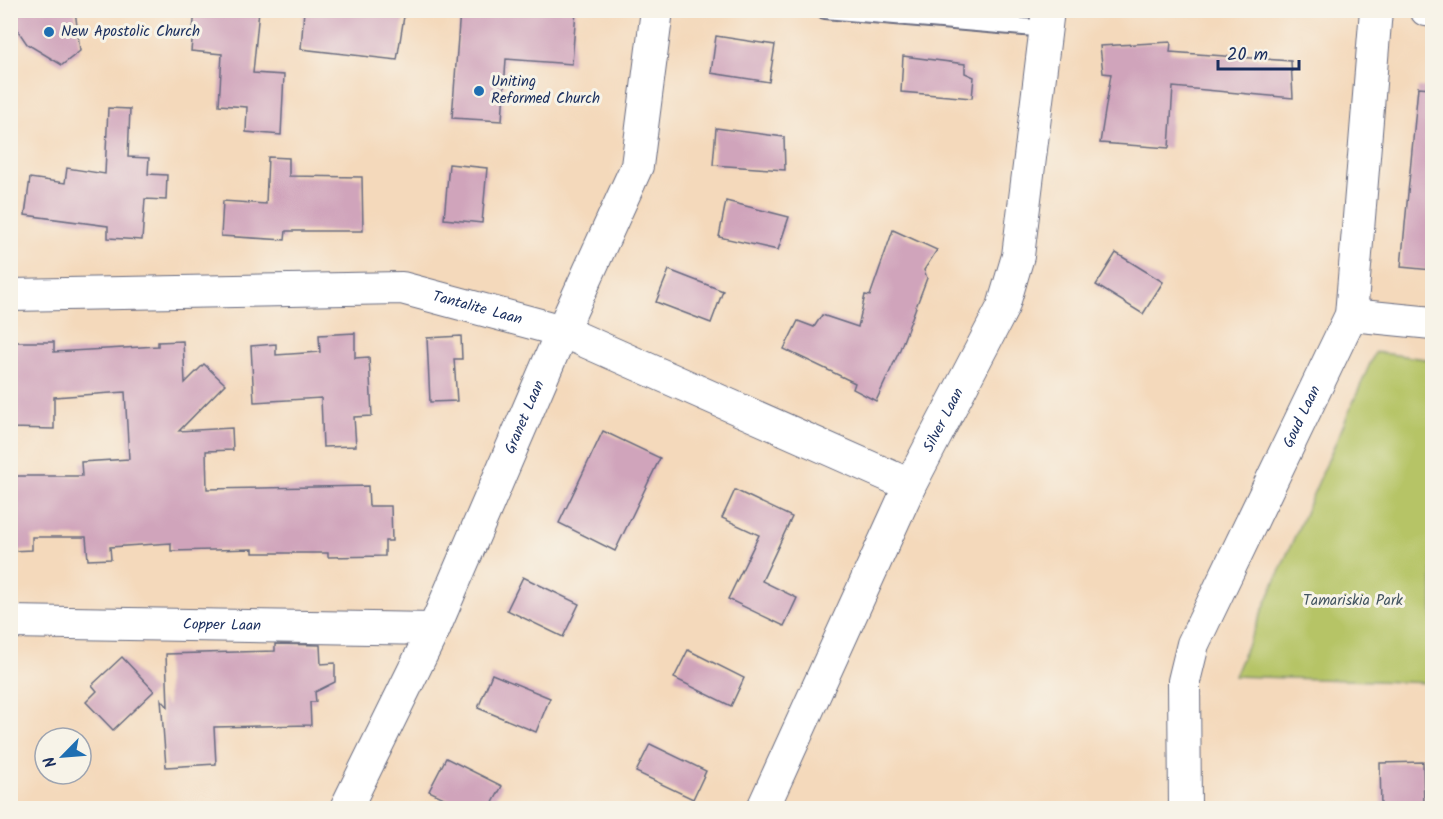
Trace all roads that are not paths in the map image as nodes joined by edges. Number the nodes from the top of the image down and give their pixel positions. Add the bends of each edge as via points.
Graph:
1 (657, 10) edge
2 (825, 10) edge
3 (1376, 10) edge
4 (1426, 10) edge
5 (1432, 11) edge
6 (1047, 20) edge
7 (10, 295) edge
8 (1351, 315) junction
9 (1432, 324) edge
10 (562, 331) junction
11 (910, 485) junction
12 (10, 622) edge
13 (434, 629) junction
14 (346, 808) edge
15 (763, 808) edge
16 (1185, 808) edge

1 - 10 street, Granet Laan via 637,166
2 - 6 lane
3 - 8 street, Goud Laan
4 - 5 street
6 - 11 street, Silver Laan via 1018,256 1006,297
7 - 10 street, Tantalite Laan via 402,288
8 - 9 street
8 - 16 street, Goud Laan via 1192,644 1184,681
10 - 11 street, Tantalite Laan
10 - 13 street, Granet Laan
11 - 15 street, Silver Laan
12 - 13 street, Copper Laan
13 - 14 street, Granet Laan

